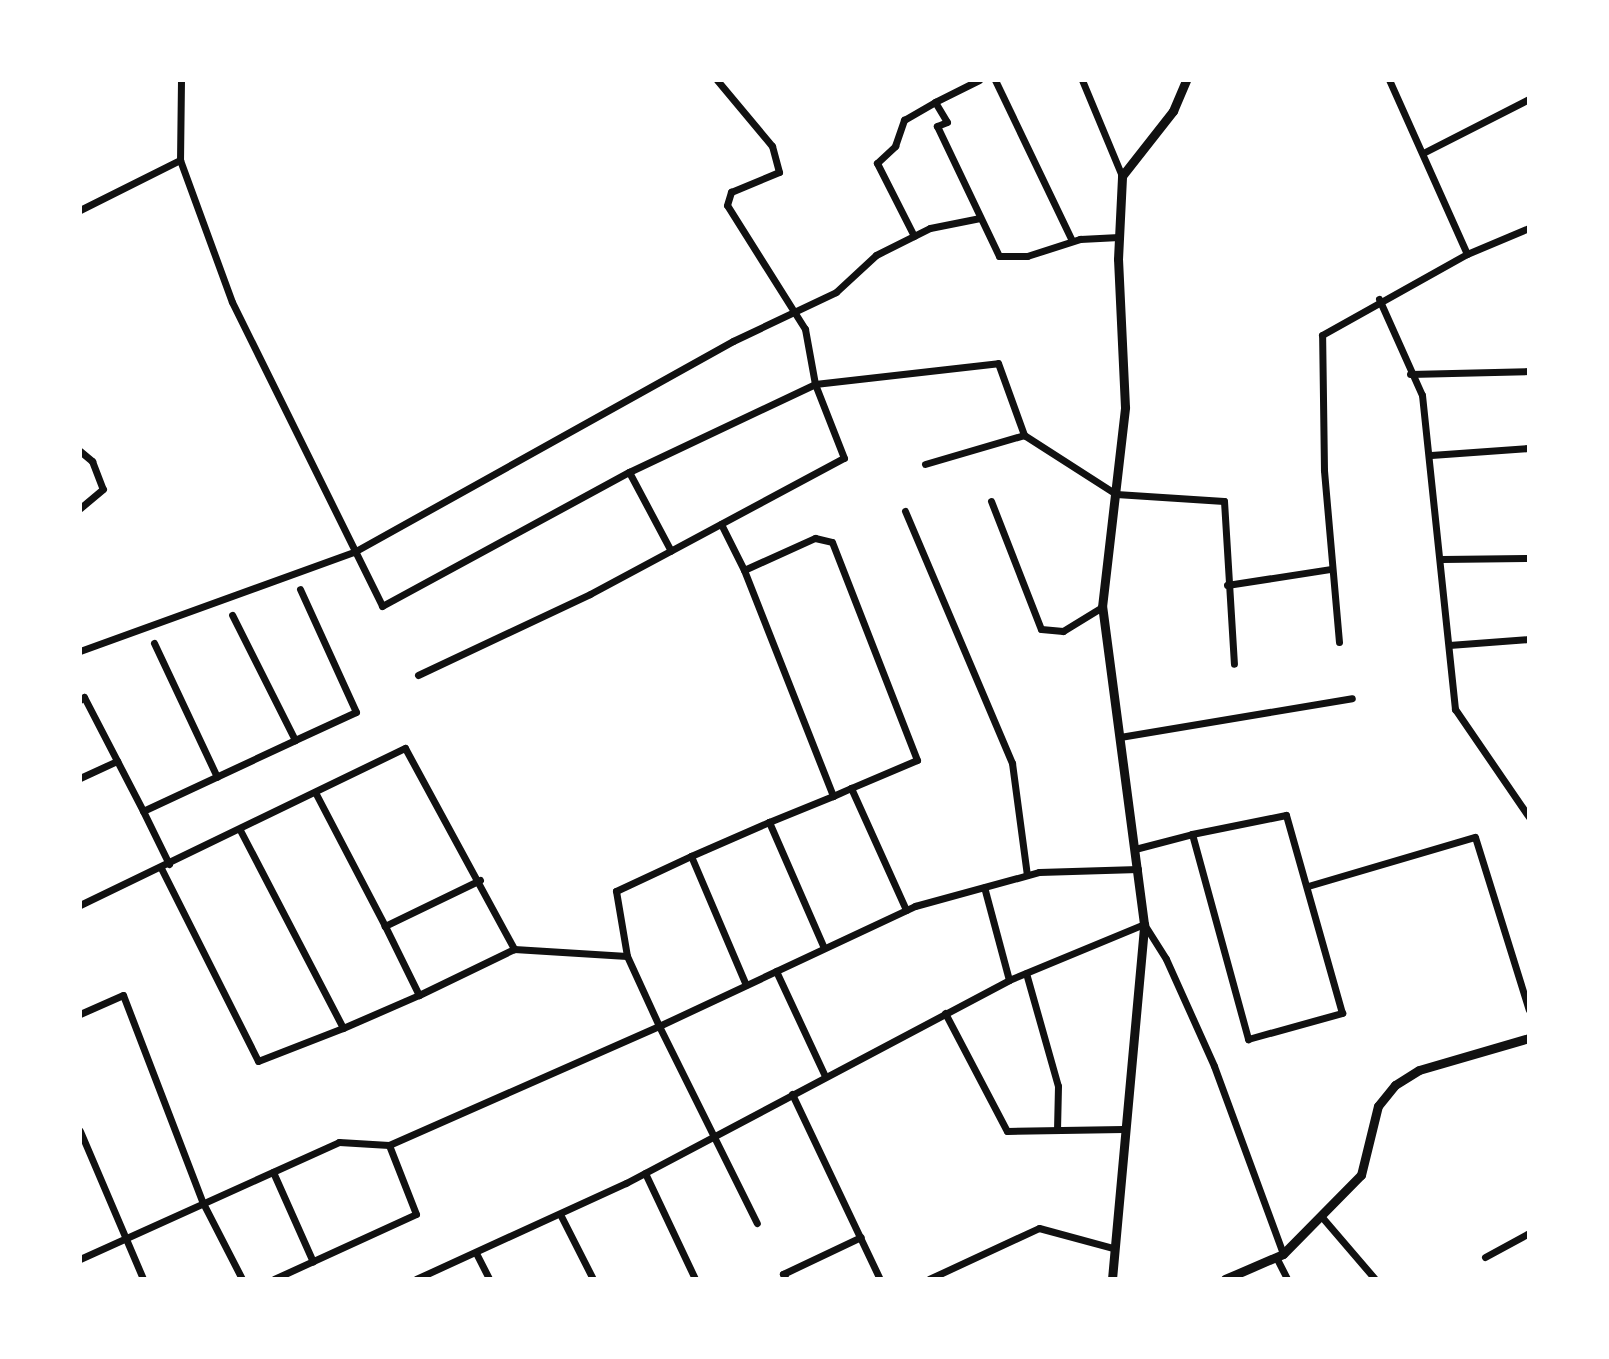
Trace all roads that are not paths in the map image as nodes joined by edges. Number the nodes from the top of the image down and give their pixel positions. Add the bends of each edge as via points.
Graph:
1 (181, 80) edge
2 (717, 80) edge
3 (979, 80) edge
4 (995, 80) edge
5 (1082, 80) edge
6 (1186, 80) edge
7 (1389, 80) edge
8 (1529, 99) edge
9 (935, 102) junction
10 (1423, 153) junction
11 (180, 160) junction
12 (1122, 176) junction
13 (80, 210) edge
14 (980, 218) junction
15 (1529, 228) edge
16 (914, 236) junction
17 (1119, 237) junction
18 (1072, 241) junction
19 (1467, 254) junction
20 (1379, 299) junction
21 (795, 312) junction
22 (1529, 371) edge
23 (1410, 374) junction
24 (815, 384) junction
25 (1024, 435) junction
26 (1529, 448) edge
27 (80, 451) edge
28 (1431, 455) junction
29 (925, 464) dead end
30 (629, 472) junction
31 (1116, 494) junction
32 (991, 501) dead end
33 (80, 508) edge
34 (905, 511) dead end
35 (721, 524) junction
36 (671, 551) junction
37 (354, 552) junction
38 (1529, 558) edge
39 (1442, 559) junction
40 (1330, 569) junction
41 (744, 570) junction
42 (1227, 585) junction
43 (300, 589) dead end
44 (1102, 607) junction
45 (232, 615) dead end
46 (1529, 639) edge
47 (1339, 642) dead end
48 (154, 643) dead end
49 (1449, 645) junction
50 (80, 651) edge
51 (1234, 664) dead end
52 (418, 675) dead end
53 (1352, 698) dead end
54 (80, 700) edge
55 (1120, 737) junction
56 (295, 740) junction
57 (117, 761) junction
58 (217, 777) junction
59 (80, 778) edge
60 (851, 788) junction
61 (315, 792) junction
62 (833, 796) junction
63 (143, 811) junction
64 (1529, 816) edge
65 (769, 822) junction
66 (240, 830) junction
67 (1192, 834) junction
68 (1135, 849) junction
69 (691, 856) junction
70 (165, 866) junction
71 (1138, 869) junction
72 (1027, 875) junction
73 (480, 880) junction
74 (1308, 886) junction
75 (984, 887) junction
76 (80, 905) edge
77 (906, 910) junction
78 (1144, 924) junction
79 (385, 926) junction
80 (824, 948) junction
81 (514, 949) junction
82 (627, 956) junction
83 (776, 971) junction
84 (1026, 973) junction
85 (1009, 980) junction
86 (746, 985) junction
87 (419, 995) junction
88 (1529, 1010) edge
89 (945, 1013) junction
90 (80, 1014) edge
91 (659, 1026) junction
92 (343, 1028) junction
93 (1529, 1038) edge
94 (825, 1076) junction
95 (792, 1094) junction
96 (1123, 1129) junction
97 (1057, 1130) junction
98 (80, 1131) edge
99 (711, 1138) junction
100 (82, 1143) edge
101 (389, 1145) junction
102 (273, 1172) junction
103 (645, 1173) junction
104 (203, 1203) junction
105 (560, 1214) junction
106 (1321, 1216) junction
107 (757, 1223) dead end
108 (1529, 1233) edge
109 (861, 1237) junction
110 (127, 1238) junction
111 (1113, 1248) junction
112 (476, 1253) junction
113 (1280, 1255) junction
114 (1485, 1257) dead end
115 (80, 1259) edge
116 (313, 1262) junction
117 (143, 1279) edge
118 (242, 1279) edge
119 (274, 1279) edge
120 (416, 1279) edge
121 (489, 1279) edge
122 (593, 1279) edge
123 (695, 1279) edge
124 (786, 1279) edge
125 (880, 1279) edge
126 (929, 1279) edge
127 (1112, 1279) edge
128 (1225, 1279) edge
129 (1287, 1279) edge
130 (1375, 1279) edge

1 - 11 street
2 - 21 street via 772,146 779,172 731,192 727,205
3 - 9 street
4 - 18 street
5 - 12 street
6 - 12 street via 1173,111
7 - 10 street
8 - 10 street
9 - 14 street via 947,122 937,126
9 - 16 street via 904,120 895,146 877,163
10 - 19 street
11 - 13 street
11 - 37 street via 232,302
12 - 17 street
14 - 16 street
14 - 18 street via 999,256 1027,256
15 - 19 street
16 - 21 street via 876,255 836,292
17 - 18 street
17 - 31 street via 1125,396
19 - 20 street
20 - 23 street
20 - 40 street via 1330,326 1320,346
21 - 24 street via 805,329
21 - 37 street via 733,341
22 - 23 street
23 - 28 street via 1422,395
24 - 25 street via 998,363
24 - 30 street
24 - 35 street via 844,458
25 - 29 street
25 - 31 street
26 - 28 street
27 - 33 street via 92,461 103,489
28 - 39 street
30 - 36 street
30 - 37 street via 382,606
31 - 42 street via 1224,501
31 - 44 street
32 - 44 street via 1041,629 1063,631
34 - 72 street via 1012,763
35 - 36 street
35 - 41 street
36 - 52 street
37 - 50 street
38 - 39 street
39 - 49 street
40 - 42 street
40 - 47 street
41 - 60 street via 815,538 832,542 917,760
41 - 62 street
42 - 51 street
43 - 56 street via 356,712
44 - 55 street
45 - 56 street
46 - 49 street
48 - 58 street
49 - 64 street via 1455,709
53 - 55 street
54 - 57 street via 84,697
55 - 68 street
56 - 58 street
57 - 59 street
57 - 63 street
58 - 63 street
60 - 62 street
60 - 77 street
61 - 66 street
61 - 73 street via 405,748
61 - 79 street
62 - 65 street
63 - 70 street
65 - 69 street
65 - 80 street
66 - 70 street
66 - 92 street
67 - 68 street
67 - 74 street via 1286,815
67 - 74 street via 1248,1039 1342,1013
68 - 71 street
69 - 82 street via 616,891
69 - 86 street
70 - 76 street
70 - 92 street via 258,1061
71 - 72 street
71 - 78 street
72 - 75 street
73 - 79 street
73 - 81 street
74 - 88 street via 1475,837
75 - 77 street
75 - 85 street
77 - 80 street
78 - 84 street
78 - 96 street
78 - 113 street via 1166,959 1214,1066
79 - 87 street
80 - 83 street
81 - 82 street
81 - 87 street
82 - 91 street
83 - 86 street
83 - 94 street
84 - 85 street
84 - 97 street via 1058,1086
85 - 89 street
86 - 91 street
87 - 92 street
89 - 94 street
89 - 97 street via 1007,1131
90 - 104 street via 123,995
91 - 99 street
91 - 101 street
93 - 106 street via 1419,1070 1395,1085 1378,1106 1361,1175
94 - 95 street
95 - 99 street
95 - 109 street
96 - 97 street
96 - 111 street
98 - 100 street
99 - 103 street
99 - 107 street
100 - 110 street
101 - 102 street via 339,1142
101 - 116 street via 416,1214
102 - 104 street
102 - 116 street
103 - 105 street
103 - 123 street
104 - 110 street
104 - 118 street
105 - 112 street
105 - 122 street
106 - 113 street
106 - 130 street
108 - 114 street
109 - 124 street via 783,1274
109 - 125 street
110 - 115 street
110 - 117 street
111 - 126 street via 1039,1228
111 - 127 street
112 - 120 street
112 - 121 street
113 - 128 street
113 - 129 street
116 - 119 street

